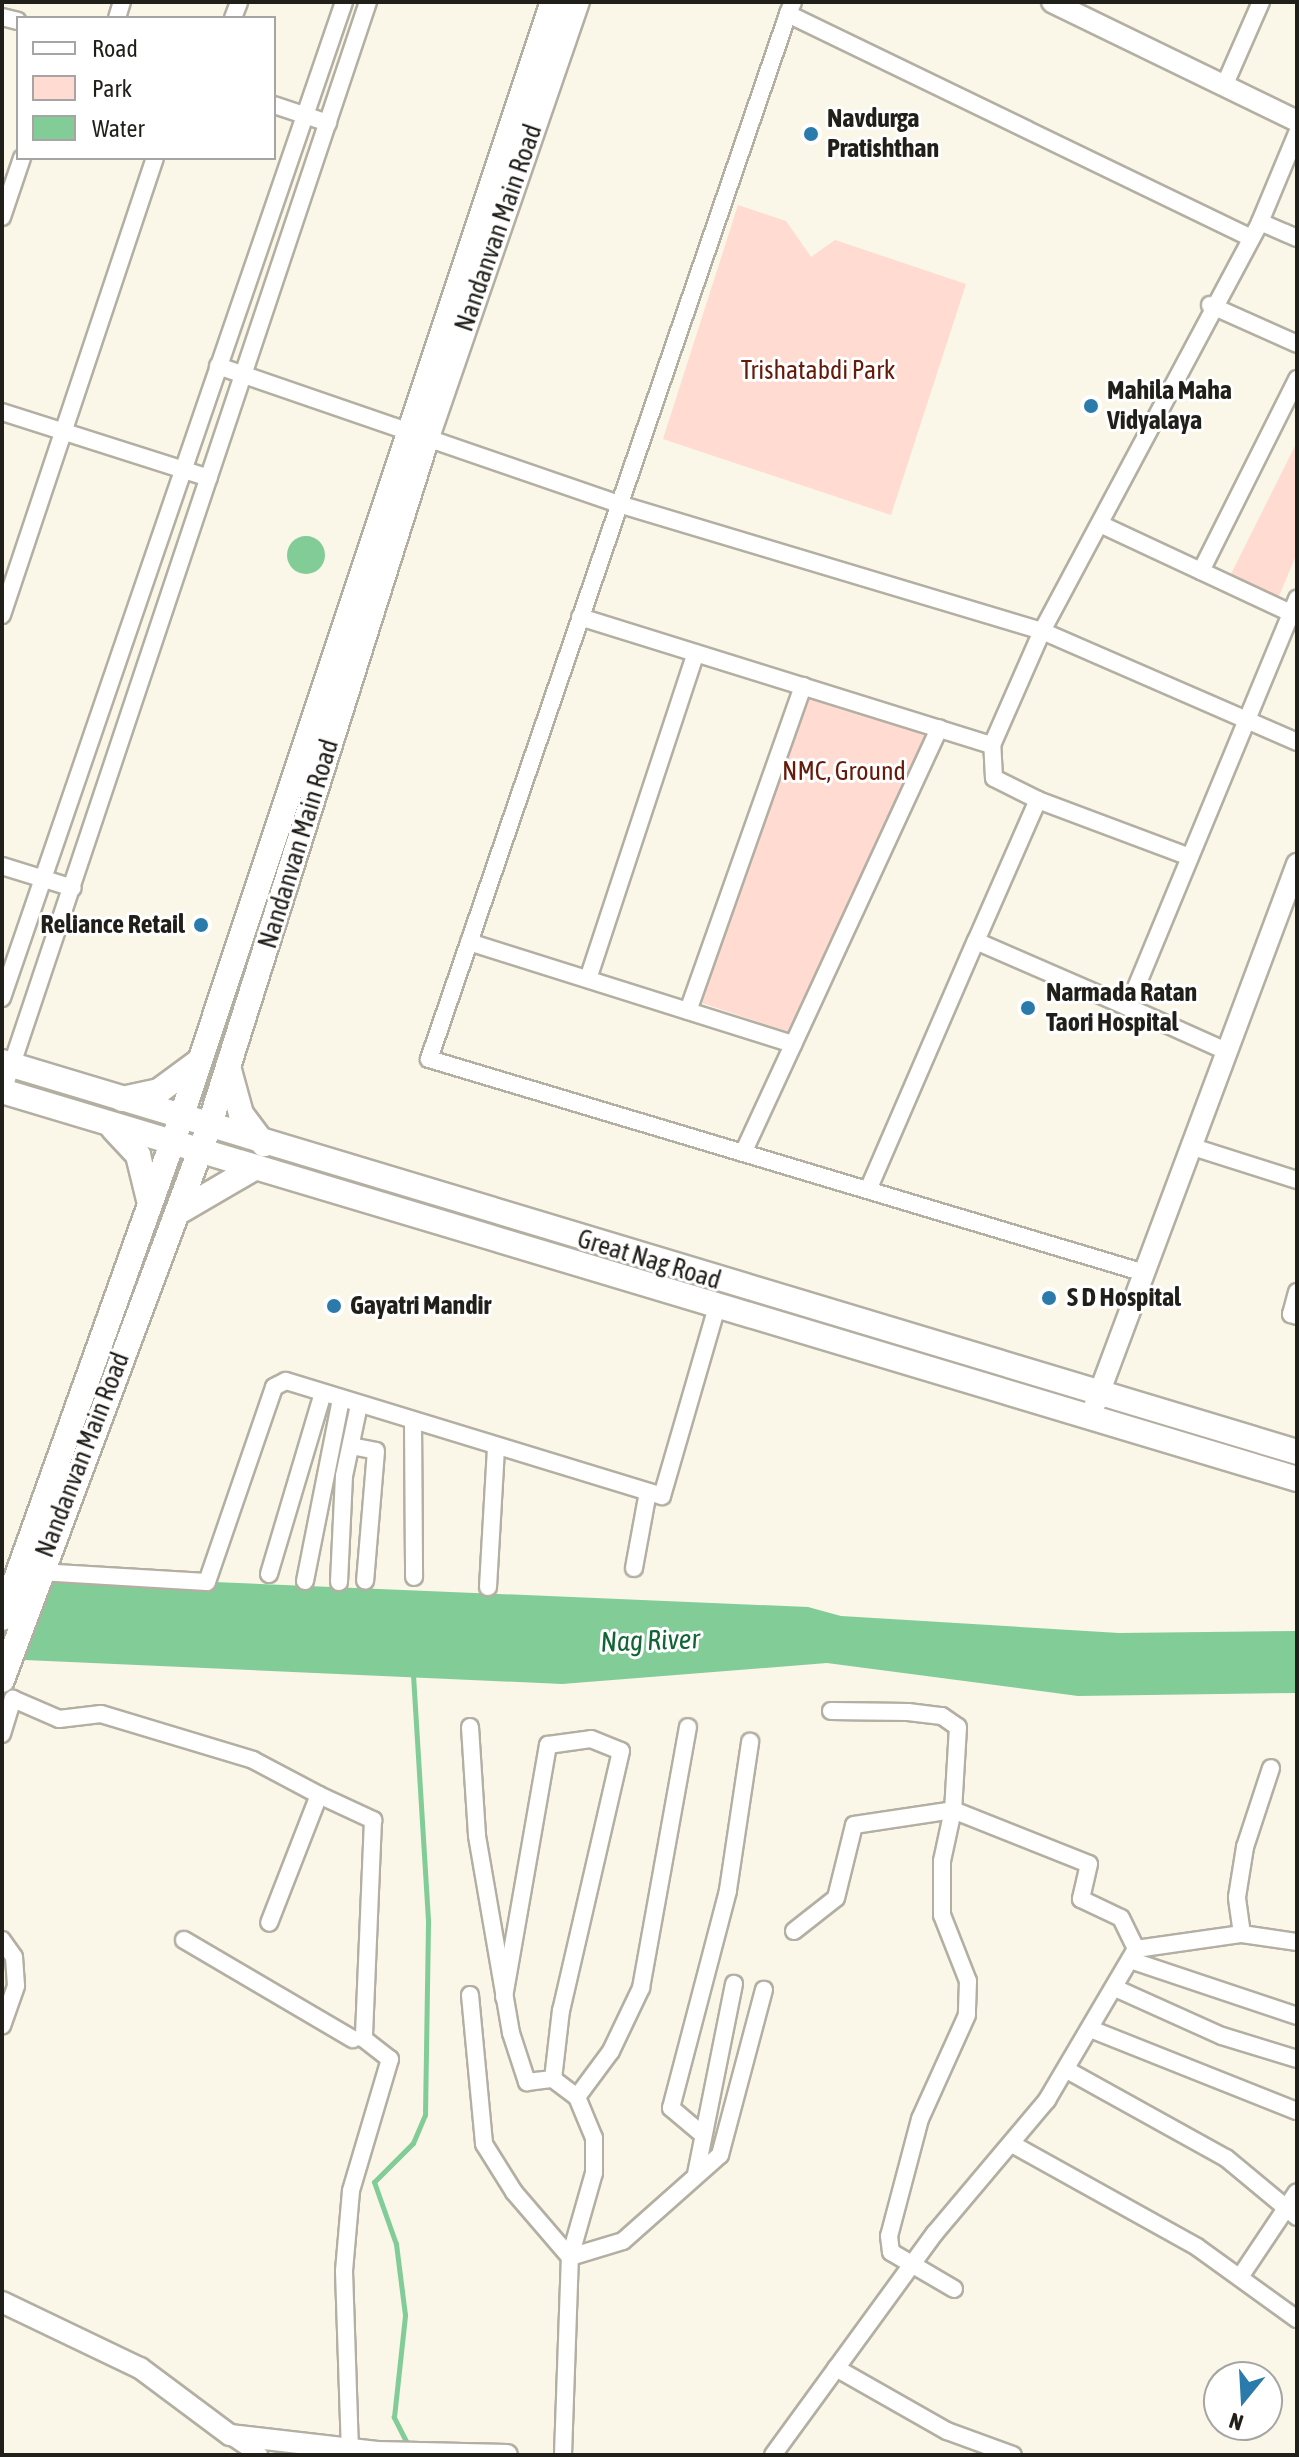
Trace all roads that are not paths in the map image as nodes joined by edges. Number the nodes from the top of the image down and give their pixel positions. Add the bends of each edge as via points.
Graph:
1 (344, 2) edge
2 (368, 2) edge
3 (553, 2) edge
4 (577, 2) edge
5 (1052, 2) edge
6 (1261, 2) edge
7 (790, 8) edge
8 (1225, 84) junction
9 (276, 106) edge
10 (305, 116) junction
11 (1297, 121) edge
12 (328, 123) junction
13 (1297, 133) edge
14 (21, 160) edge
15 (154, 160) edge
16 (2, 217) edge
17 (1260, 222) junction
18 (1247, 236) junction
19 (1297, 238) edge
20 (1210, 305) junction
21 (1297, 344) edge
22 (218, 366) junction
23 (244, 375) junction
24 (1297, 379) edge
25 (2, 412) edge
26 (418, 431) junction
27 (64, 432) junction
28 (183, 469) junction
29 (209, 478) junction
30 (622, 505) junction
31 (1100, 524) junction
32 (1201, 571) junction
33 (1294, 606) edge
34 (2, 615) edge
35 (580, 617) junction
36 (1042, 631) junction
37 (696, 653) junction
38 (803, 686) junction
39 (1245, 719) junction
40 (939, 728) junction
41 (1297, 742) edge
42 (992, 745) junction
43 (1038, 800) junction
44 (1190, 857) junction
45 (1297, 864) edge
46 (2, 866) edge
47 (42, 879) junction
48 (73, 888) junction
49 (976, 941) junction
50 (469, 942) junction
51 (588, 979) junction
52 (2, 998) edge
53 (1128, 1007) junction
54 (688, 1011) junction
55 (793, 1044) junction
56 (1226, 1051) junction
57 (201, 1060) junction
58 (7, 1064) edge
59 (229, 1067) junction
60 (2, 1091) edge
61 (120, 1099) junction
62 (181, 1118) junction
63 (109, 1125) junction
64 (209, 1127) junction
65 (172, 1144) junction
66 (264, 1144) junction
67 (1190, 1146) junction
68 (200, 1152) junction
69 (743, 1153) junction
70 (254, 1168) junction
71 (1297, 1180) edge
72 (868, 1190) junction
73 (150, 1206) junction
74 (176, 1214) junction
75 (1141, 1272) junction
76 (1297, 1292) edge
77 (717, 1307) junction
78 (1297, 1316) edge
79 (323, 1393) junction
80 (341, 1399) junction
81 (359, 1405) junction
82 (1094, 1407) junction
83 (413, 1422) junction
84 (351, 1446) junction
85 (496, 1448) junction
86 (1297, 1452) edge
87 (1297, 1479) edge
88 (648, 1492) junction
89 (35, 1564) junction
90 (634, 1568) dead end
91 (269, 1574) dead end
92 (414, 1577) dead end
93 (305, 1581) dead end
94 (365, 1581) dead end
95 (339, 1582) dead end
96 (488, 1587) dead end
97 (2, 1618) edge
98 (3, 1678) edge
99 (831, 1711) dead end
100 (470, 1727) dead end
101 (688, 1727) dead end
102 (2, 1734) edge
103 (750, 1742) dead end
104 (1271, 1768) dead end
105 (319, 1795) junction
106 (953, 1810) junction
107 (269, 1923) dead end
108 (794, 1931) dead end
109 (1242, 1934) junction
110 (2, 1940) edge
111 (184, 1940) dead end
112 (1297, 1942) edge
113 (1133, 1955) junction
114 (734, 1984) dead end
115 (1115, 1988) junction
116 (764, 1990) dead end
117 (470, 1995) dead end
118 (504, 1997) junction
119 (1297, 2016) edge
120 (2, 2026) edge
121 (1093, 2030) junction
122 (353, 2039) dead end
123 (1297, 2059) edge
124 (1067, 2070) junction
125 (553, 2079) junction
126 (577, 2097) junction
127 (1297, 2111) edge
128 (703, 2135) junction
129 (1012, 2144) junction
130 (696, 2174) junction
131 (1297, 2192) edge
132 (1290, 2213) edge
133 (570, 2257) junction
134 (913, 2266) junction
135 (1240, 2277) junction
136 (954, 2289) dead end
137 (2, 2302) edge
138 (1297, 2319) edge
139 (836, 2368) junction
140 (230, 2435) junction
141 (350, 2448) junction
142 (259, 2455) edge
143 (507, 2455) edge
144 (563, 2455) edge
145 (773, 2455) edge
146 (1013, 2455) edge

1 - 10 street
2 - 12 street
3 - 26 main road
4 - 26 main road, Nandanvan Main Road
5 - 8 street
6 - 8 street
7 - 18 street
7 - 30 street
8 - 11 street
9 - 10 street
10 - 12 street
10 - 22 street
12 - 23 street
13 - 17 street
14 - 16 street
15 - 27 street
17 - 18 street
17 - 19 street
18 - 20 street
20 - 21 street
20 - 31 street
22 - 23 street
22 - 28 street
23 - 26 street
23 - 29 street
24 - 32 street
25 - 27 street
26 - 30 street
26 - 57 main road
26 - 59 main road, Nandanvan Main Road
27 - 28 street
27 - 34 street
28 - 29 street
28 - 47 street
29 - 48 street
30 - 35 street
30 - 36 street
31 - 32 street
31 - 36 street
32 - 33 street
33 - 39 street
35 - 37 street
35 - 50 street
36 - 39 street
36 - 42 street
37 - 38 street
37 - 51 street
38 - 40 street
38 - 54 street
39 - 41 street
39 - 44 street
40 - 42 street
40 - 55 street
42 - 43 street via 994,778
43 - 44 street
43 - 49 street
44 - 53 street
45 - 56 street
46 - 47 street
47 - 48 street
47 - 52 street
48 - 58 street
49 - 53 street
49 - 72 street
50 - 51 street
50 - 69 street via 429,1059
51 - 54 street
53 - 56 street
54 - 55 street
55 - 69 street
56 - 67 street
57 - 61 main road via 159,1091
57 - 62 main road
58 - 60 street
58 - 61 main road, Great Nag Road
59 - 64 main road, Nandanvan Main Road
59 - 66 main road via 241,1114
60 - 63 main road, Great Nag Road
61 - 62 main road, Great Nag Road
62 - 64 main road, Great Nag Road
62 - 65 main road
63 - 65 main road, Great Nag Road
63 - 73 main road via 138,1155
64 - 66 main road, Great Nag Road
64 - 68 main road, Nandanvan Main Road
65 - 68 main road, Great Nag Road
65 - 73 main road
66 - 82 main road, Great Nag Road
67 - 71 street
67 - 75 street
68 - 70 main road, Great Nag Road
68 - 74 main road, Nandanvan Main Road
69 - 72 street
70 - 74 main road
70 - 77 main road, Great Nag Road
72 - 75 street
73 - 89 main road
74 - 89 main road, Nandanvan Main Road
75 - 82 street
76 - 78 street via 1291,1314
77 - 82 main road, Great Nag Road
77 - 88 street via 662,1496
79 - 80 street
79 - 89 street via 286,1381 274,1387 207,1582
79 - 91 street
80 - 81 street
80 - 93 street
81 - 83 street
81 - 84 street
82 - 86 main road, Great Nag Road
82 - 87 main road, Great Nag Road
83 - 85 street
83 - 92 street
84 - 94 street via 376,1451
84 - 95 street
85 - 88 street
85 - 96 street
88 - 90 street
89 - 97 main road
89 - 98 main road, Nandanvan Main Road
99 - 106 street via 908,1712 958,1727
100 - 118 street via 477,1836
101 - 126 street via 641,1988 611,2051
102 - 105 street via 13,1699 59,1719 101,1714 253,1760
103 - 128 street via 728,1890 671,2108
104 - 109 street via 1245,1847 1237,1897
105 - 107 street
105 - 141 street via 373,1820 364,2039 390,2059 351,2191 344,2271
106 - 108 street via 854,1825 836,1898
106 - 113 street via 1089,1864 1081,1899 1121,1918
106 - 134 street via 942,1861 942,1915 968,1981 967,2015 901,2175 889,2236 891,2252
109 - 112 street
109 - 113 street
110 - 120 street via 14,1957 16,1986
111 - 122 street
113 - 115 street
113 - 119 street
114 - 128 street
115 - 121 street
115 - 123 street
116 - 130 street via 720,2155
117 - 133 street via 484,2144 514,2192
118 - 125 street via 527,2082
118 - 125 street via 548,1745 591,1739 621,1751 564,1996
121 - 124 street
121 - 127 street
124 - 129 street
124 - 132 street via 1226,2158
125 - 126 street
126 - 133 street via 594,2138 594,2173
128 - 130 street
129 - 134 street
129 - 135 street
130 - 133 street via 623,2241
131 - 132 street
132 - 135 street
133 - 144 street
134 - 136 street
134 - 139 street
135 - 138 street
137 - 140 street via 140,2368
139 - 145 street
139 - 146 street via 947,2431
140 - 141 street
140 - 142 street
141 - 143 street

